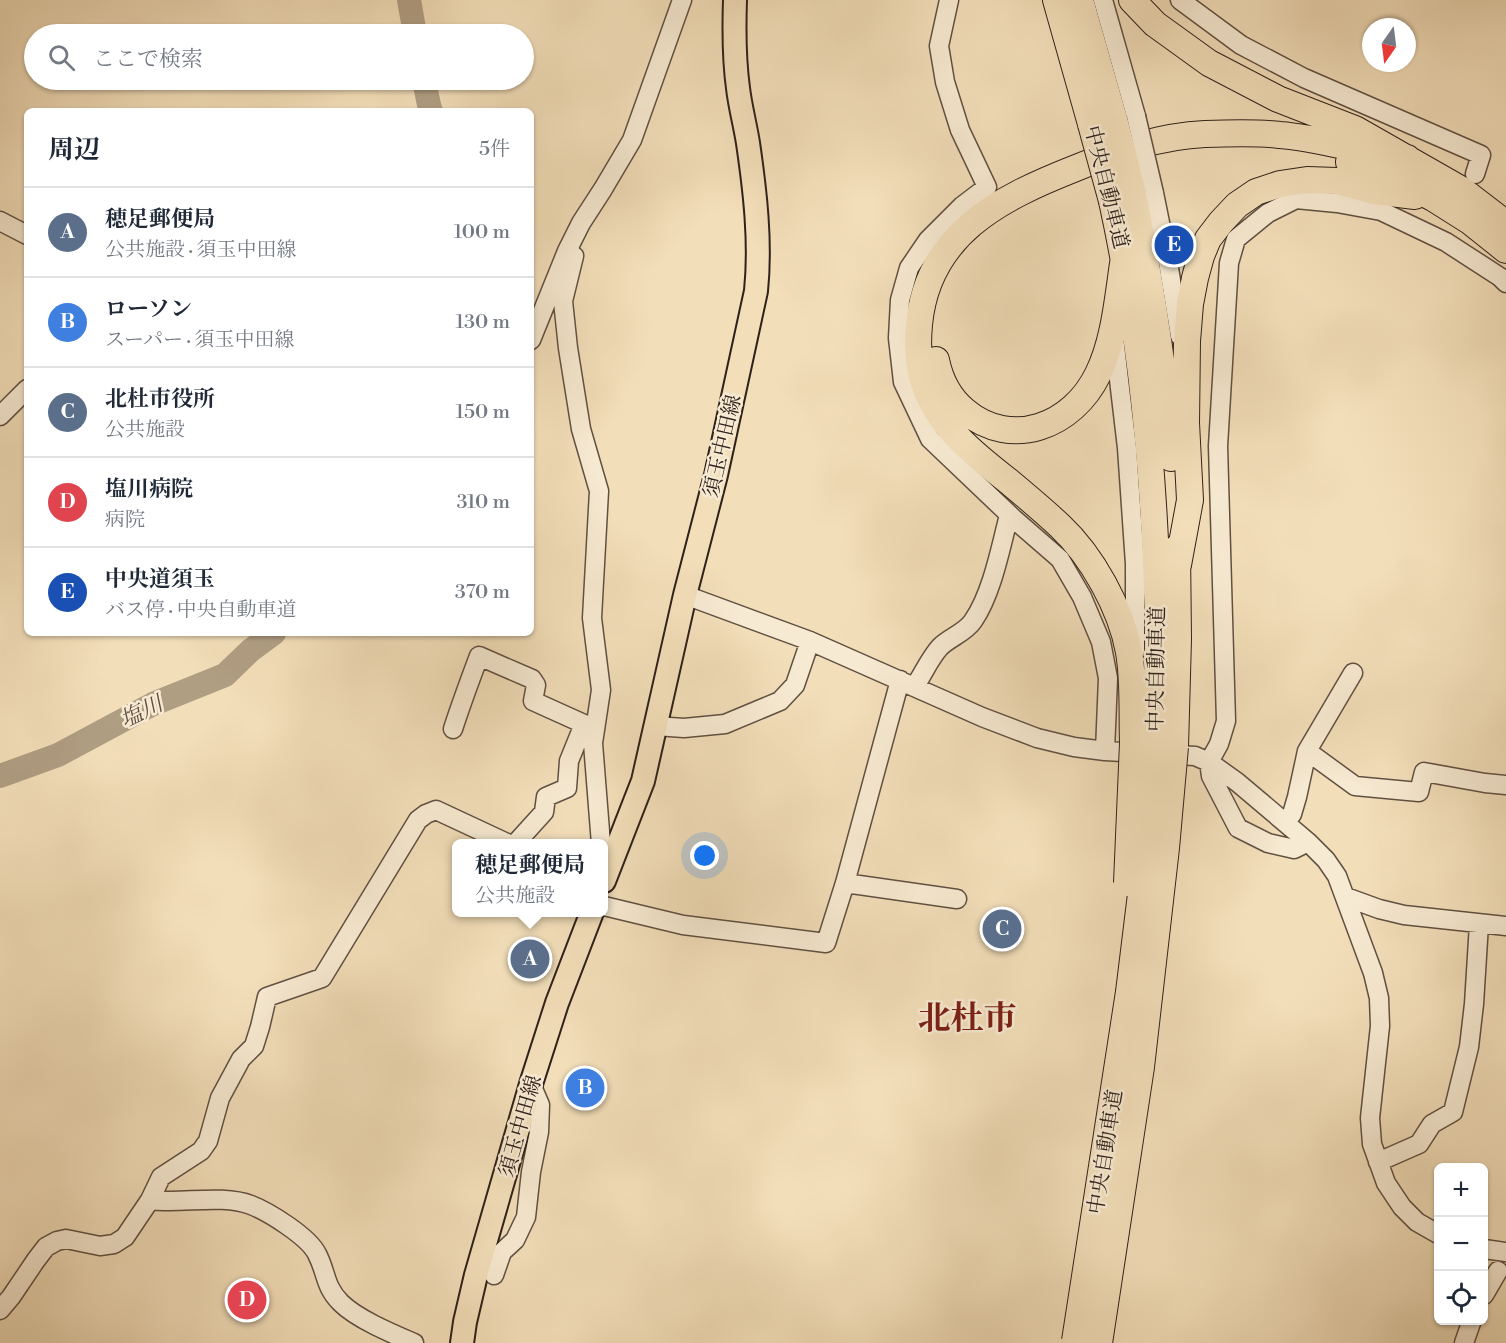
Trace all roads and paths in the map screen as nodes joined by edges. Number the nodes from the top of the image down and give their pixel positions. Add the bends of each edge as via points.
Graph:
1 (682, 0) edge
2 (735, 0) edge
3 (949, 0) edge
4 (1056, 0) edge
5 (1080, 0) edge
6 (1102, 0) edge
7 (1132, 0) edge
8 (1180, 0) edge
9 (1114, 120) junction
10 (1407, 158) junction
11 (1475, 174) dead end
12 (1133, 196) junction
13 (1433, 198) junction
14 (0, 221) edge
15 (1506, 224) edge
16 (24, 233) edge
17 (1506, 250) edge
18 (567, 251) junction
19 (1124, 257) junction
20 (1506, 283) edge
21 (1113, 326) junction
22 (534, 333) edge
23 (1186, 374) junction
24 (24, 392) edge
25 (0, 416) edge
26 (1009, 515) junction
27 (1178, 565) junction
28 (685, 595) junction
29 (810, 641) junction
30 (1131, 673) junction
31 (1353, 674) dead end
32 (908, 683) junction
33 (590, 725) junction
34 (655, 726) junction
35 (453, 729) dead end
36 (1154, 745) junction
37 (1105, 751) junction
38 (1307, 751) junction
39 (1209, 762) junction
40 (1506, 785) edge
41 (1285, 822) junction
42 (500, 839) edge
43 (519, 839) edge
44 (605, 839) edge
45 (1308, 842) junction
46 (608, 846) edge
47 (845, 883) junction
48 (1346, 897) junction
49 (957, 899) dead end
50 (608, 907) edge
51 (589, 917) edge
52 (1479, 924) junction
53 (1506, 926) edge
54 (531, 1084) junction
55 (1378, 1162) junction
56 (150, 1200) junction
57 (1434, 1232) edge
58 (1488, 1250) edge
59 (1506, 1252) edge
60 (1498, 1271) dead end
61 (494, 1275) dead end
62 (1488, 1288) edge
63 (0, 1310) edge
64 (1470, 1325) edge
65 (1083, 1342) edge
66 (414, 1343) edge
67 (462, 1343) edge
68 (1464, 1343) edge

1 - 18 street via 632,140
2 - 28 main road, 須玉中田線 via 738,87 755,199 757,281 716,475
3 - 26 street via 939,46 945,82 960,130 987,187 928,240 909,267 900,300 898,338 903,382 930,439
4 - 9 highway, 中央自動車道
5 - 9 highway, 中央自動車道
6 - 9 street
7 - 10 highway via 1155,24 1209,63 1278,99 1355,129
8 - 11 street via 1241,45 1304,78 1481,155
9 - 12 highway, 中央自動車道, bridge
10 - 15 highway via 1462,190
10 - 30 highway via 1278,134 1203,134 1152,141 1046,180 983,213 946,250 934,268 920,311 918,332 926,389 964,445 1062,527 1080,548 1119,618
12 - 19 highway, 中央自動車道
12 - 23 street via 1168,262
12 - 27 highway, 中央自動車道 via 1156,322
13 - 17 highway
13 - 21 highway via 1377,169 1262,146 1155,155 1051,193 1020,208 972,242 946,282 932,333 939,374 956,403 987,426 1019,431 1041,427 1074,407 1098,375
13 - 23 highway via 1307,180 1264,189 1237,205 1208,238 1201,256 1190,304
14 - 16 street
18 - 22 street
18 - 33 street via 574,256 563,301 568,348 581,429 600,491 592,618 601,690
19 - 21 highway
19 - 36 highway, 中央自動車道 via 1147,421 1154,520 1158,639
20 - 39 street via 1462,244 1446,242 1381,211 1337,203 1296,199 1268,213 1236,239 1229,263 1218,446 1226,720
21 - 30 street via 1135,564 1136,649
23 - 27 highway via 1190,501
24 - 25 street
26 - 32 street via 997,563 972,622 939,648
26 - 37 street via 1060,559 1101,642 1108,678
27 - 36 highway, 中央自動車道 via 1178,639
28 - 29 street
28 - 34 main road, 須玉中田線
29 - 32 street
29 - 34 street via 795,685 780,701 725,723 684,728
30 - 36 highway
31 - 38 street
32 - 37 street via 1037,738
32 - 47 street
33 - 35 street via 533,701 536,685 532,679 479,656
33 - 43 street via 569,761 567,788 546,797 544,812
33 - 44 street
34 - 46 main road, 須玉中田線 via 643,781
36 - 65 highway, 中央自動車道, bridge via 1130,992
36 - 65 highway, 中央自動車道, bridge via 1166,848 1141,1067
37 - 39 street via 1195,756
38 - 40 street via 1355,786 1419,792 1424,772
38 - 41 street via 1292,814
39 - 41 street
39 - 45 street via 1210,776 1238,828 1268,843 1294,849
41 - 45 street
42 - 56 street via 436,810 418,820 322,978 267,997 254,1046 241,1059 220,1098 208,1141 201,1151 161,1177
45 - 48 street via 1326,860
47 - 49 street
47 - 50 street via 826,943 683,925
48 - 52 street via 1404,915
48 - 55 street via 1379,998 1380,1026 1370,1118
51 - 54 main road, 須玉中田線
52 - 53 street
52 - 55 street via 1469,1047 1453,1112 1432,1124 1419,1144
54 - 61 street via 540,1105 539,1132 526,1217 515,1240 502,1252
54 - 67 main road, 須玉中田線 via 476,1275
55 - 57 street via 1402,1208
56 - 63 street via 125,1237 114,1244 100,1246 66,1239 46,1247
56 - 66 street via 234,1201 267,1213 289,1226 317,1252 330,1288 340,1302 360,1317
58 - 59 street
60 - 62 street
64 - 68 street

